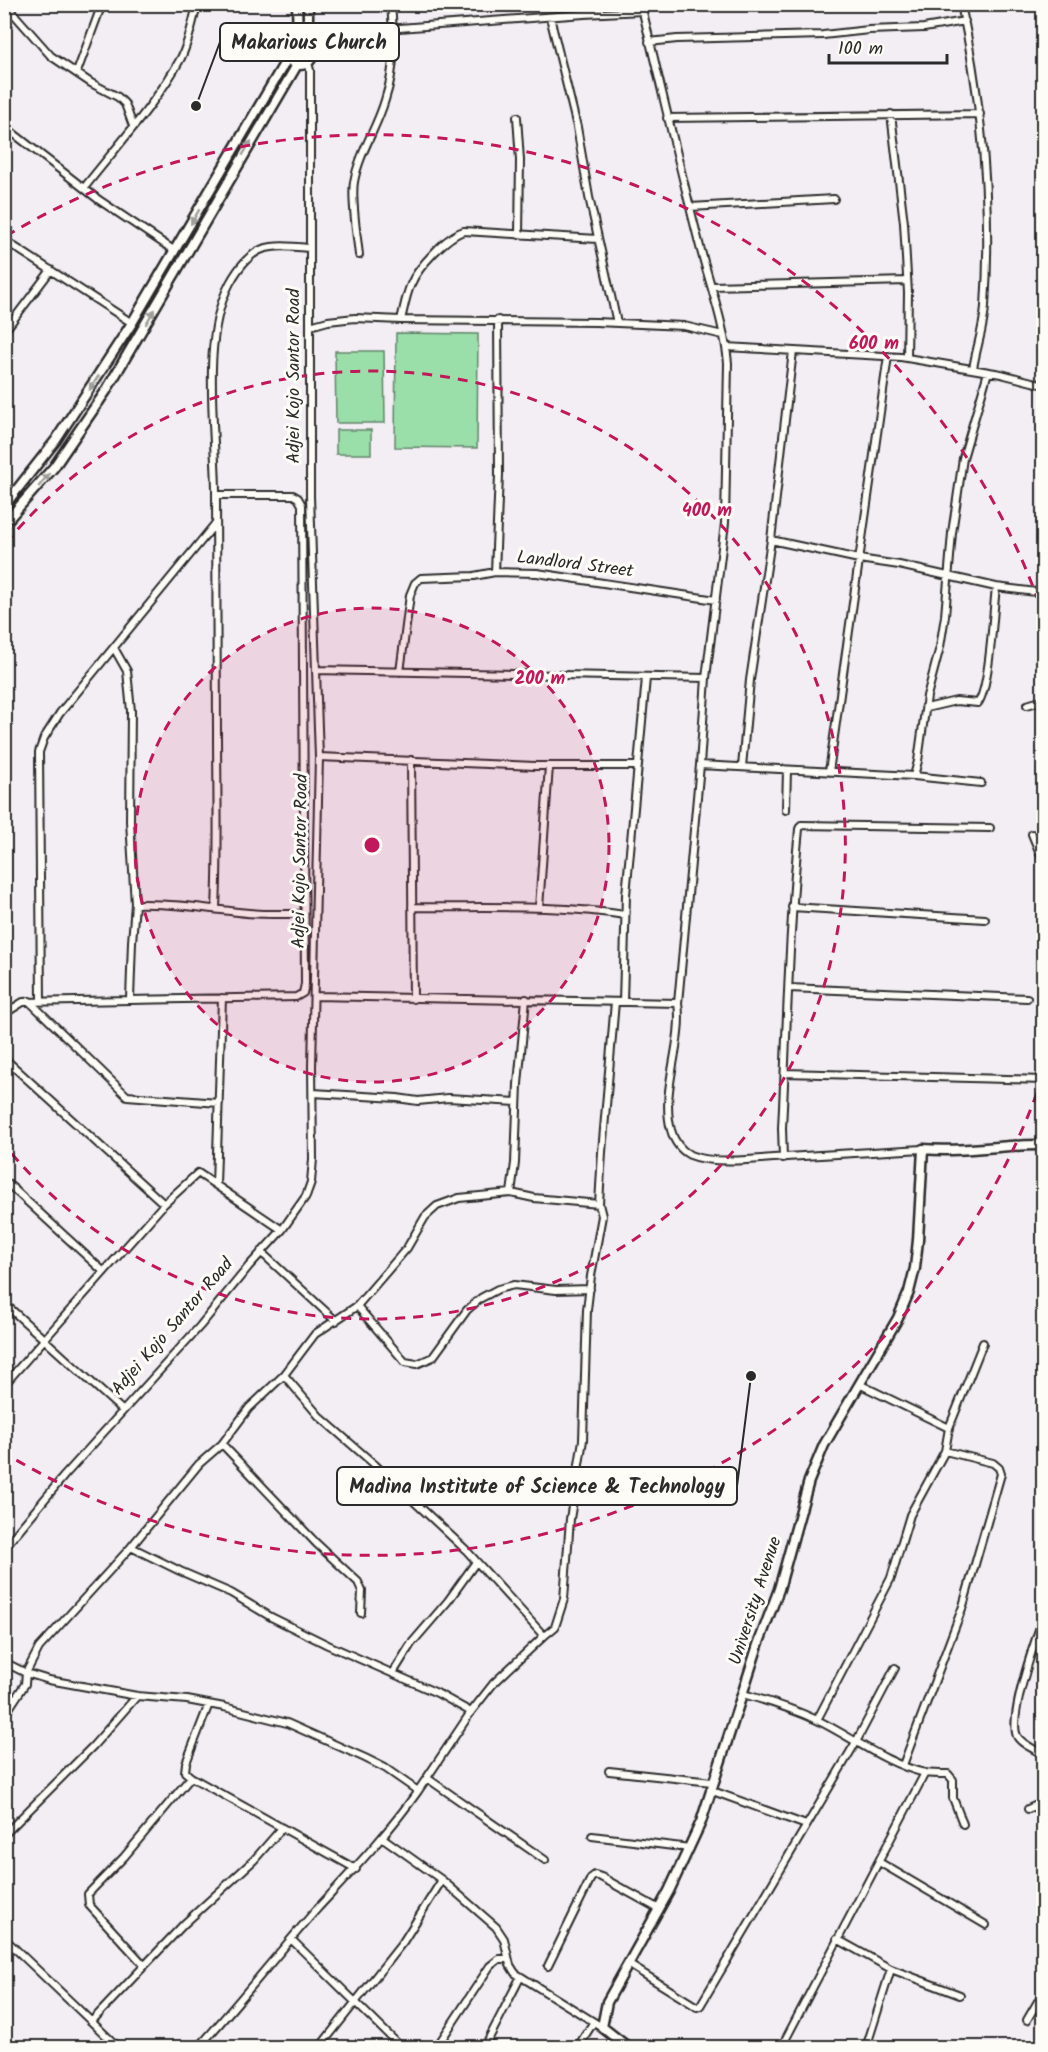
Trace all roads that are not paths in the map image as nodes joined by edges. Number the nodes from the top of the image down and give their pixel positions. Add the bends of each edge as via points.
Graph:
1 (5, 4) edge
2 (102, 4) edge
3 (197, 4) edge
4 (297, 4) edge
5 (308, 4) edge
6 (391, 4) edge
7 (961, 4) edge
8 (642, 8) edge
9 (550, 17) junction
10 (965, 21) junction
11 (393, 30) junction
12 (308, 39) junction
13 (297, 40) junction
14 (649, 42) junction
15 (288, 57) junction
16 (308, 63) junction
17 (297, 65) junction
18 (77, 72) junction
19 (891, 114) junction
20 (980, 114) junction
21 (517, 117) dead end
22 (667, 118) junction
23 (4, 126) edge
24 (133, 126) junction
25 (84, 188) junction
26 (834, 199) dead end
27 (690, 207) junction
28 (519, 235) junction
29 (598, 239) junction
30 (4, 240) edge
31 (309, 248) junction
32 (175, 251) junction
33 (359, 255) dead end
34 (51, 270) junction
35 (907, 281) junction
36 (712, 286) junction
37 (401, 320) junction
38 (498, 320) junction
39 (132, 323) junction
40 (617, 323) junction
41 (310, 326) junction
42 (4, 332) edge
43 (723, 335) junction
44 (726, 346) junction
45 (793, 351) junction
46 (888, 356) junction
47 (907, 358) junction
48 (973, 369) junction
49 (988, 372) junction
50 (1044, 385) edge
51 (216, 495) junction
52 (4, 506) edge
53 (4, 524) edge
54 (215, 524) junction
55 (771, 540) junction
56 (859, 559) junction
57 (495, 572) junction
58 (950, 576) junction
59 (996, 587) junction
60 (1044, 593) edge
61 (716, 600) junction
62 (114, 648) junction
63 (316, 670) junction
64 (400, 672) junction
65 (646, 678) junction
66 (706, 678) junction
67 (1044, 700) edge
68 (1027, 705) dead end
69 (926, 708) junction
70 (319, 757) junction
71 (411, 760) junction
72 (700, 765) junction
73 (549, 766) junction
74 (637, 766) junction
75 (742, 767) junction
76 (788, 770) junction
77 (829, 772) junction
78 (914, 776) junction
79 (981, 783) dead end
80 (786, 810) dead end
81 (990, 828) dead end
82 (1032, 834) dead end
83 (1044, 863) edge
84 (135, 904) junction
85 (412, 907) junction
86 (792, 907) junction
87 (216, 908) junction
88 (539, 908) junction
89 (304, 914) junction
90 (626, 915) junction
91 (985, 919) dead end
92 (789, 988) junction
93 (315, 996) junction
94 (222, 998) junction
95 (1028, 998) dead end
96 (130, 999) junction
97 (413, 999) junction
98 (526, 999) junction
99 (29, 1001) junction
100 (41, 1001) junction
101 (615, 1002) junction
102 (623, 1002) junction
103 (678, 1003) junction
104 (4, 1014) edge
105 (4, 1058) edge
106 (785, 1073) junction
107 (1044, 1080) edge
108 (314, 1093) junction
109 (517, 1102) junction
110 (219, 1104) junction
111 (1044, 1145) edge
112 (923, 1149) junction
113 (783, 1158) junction
114 (4, 1180) edge
115 (216, 1185) junction
116 (511, 1192) junction
117 (164, 1204) junction
118 (599, 1204) junction
119 (282, 1230) junction
120 (261, 1252) junction
121 (104, 1272) junction
122 (590, 1289) junction
123 (4, 1303) edge
124 (357, 1306) junction
125 (336, 1320) junction
126 (44, 1340) junction
127 (983, 1343) dead end
128 (284, 1375) junction
129 (859, 1384) junction
130 (4, 1385) edge
131 (122, 1410) junction
132 (949, 1428) junction
133 (222, 1444) junction
134 (945, 1451) junction
135 (131, 1547) junction
136 (4, 1548) edge
137 (476, 1562) junction
138 (361, 1613) dead end
139 (1044, 1614) edge
140 (544, 1636) junction
141 (4, 1662) edge
142 (895, 1668) dead end
143 (26, 1672) junction
144 (393, 1673) junction
145 (743, 1694) junction
146 (137, 1696) junction
147 (208, 1704) junction
148 (471, 1712) junction
149 (4, 1716) edge
150 (817, 1720) junction
151 (856, 1742) junction
152 (1044, 1755) edge
153 (903, 1765) junction
154 (609, 1771) dead end
155 (925, 1773) junction
156 (191, 1777) junction
157 (427, 1778) junction
158 (711, 1786) junction
159 (418, 1791) junction
160 (1044, 1798) edge
161 (1028, 1809) dead end
162 (963, 1824) dead end
163 (806, 1825) junction
164 (282, 1828) junction
165 (4, 1835) edge
166 (592, 1836) dead end
167 (383, 1838) junction
168 (690, 1848) junction
169 (545, 1860) dead end
170 (879, 1862) junction
171 (356, 1869) junction
172 (442, 1880) junction
173 (659, 1909) junction
174 (986, 1925) dead end
175 (4, 1938) edge
176 (837, 1939) junction
177 (292, 1940) junction
178 (508, 1959) junction
179 (628, 1964) junction
180 (144, 1965) junction
181 (548, 1966) dead end
182 (891, 1969) junction
183 (520, 1978) junction
184 (1044, 1991) edge
185 (960, 1995) dead end
186 (356, 2003) junction
187 (1027, 2020) dead end
188 (92, 2021) junction
189 (593, 2023) junction
190 (602, 2027) junction
191 (868, 2047) edge
192 (119, 2048) edge
193 (198, 2048) edge
194 (319, 2048) edge
195 (402, 2048) edge
196 (436, 2048) edge
197 (484, 2048) edge
198 (577, 2048) edge
199 (628, 2048) edge
200 (781, 2048) edge

1 - 18 street via 51,56
2 - 18 street
3 - 24 street via 182,57
4 - 13 street
5 - 12 street
6 - 11 street
7 - 10 street
8 - 9 street
8 - 14 street
9 - 11 street
9 - 29 street via 577,127
10 - 14 street via 823,35
10 - 20 street
11 - 12 street
11 - 33 street via 391,78 354,184
12 - 13 street
12 - 16 street via 313,53
13 - 15 street via 289,46
14 - 22 street
15 - 17 street
15 -> 32 street
16 - 17 street
16 - 31 street, Adjei Kojo Santor Road
53 -> 17 street via 54,467 106,391
18 - 24 street via 118,97 125,104
19 - 20 street
19 - 22 street
19 - 35 street
20 - 48 street via 987,192 985,306
21 - 28 street
22 - 27 street
23 - 25 street
24 - 25 street
25 - 32 street
26 - 27 street
27 - 36 street
28 - 29 street
28 - 37 street via 458,233 412,280
29 - 40 street
30 - 34 street
31 - 41 street, Adjei Kojo Santor Road
31 - 51 street via 263,247 249,257 230,283 218,316 214,345
32 - 39 street
34 - 39 street
34 - 42 street
35 - 36 street
35 - 47 street
36 - 43 street
37 - 38 street
37 - 41 street via 355,318
38 - 40 street
38 - 57 street via 500,475
39 -> 52 street via 56,440
40 - 43 street via 684,326
41 - 63 street, Adjei Kojo Santor Road
43 - 44 street
44 - 45 street
44 - 61 street via 725,524
45 - 46 street
45 - 55 street
46 - 47 street
46 - 56 street
47 - 48 street
48 - 49 street
49 - 50 street
49 - 58 street via 963,458
51 - 54 street
51 - 89 street via 293,495 302,505
54 - 62 street
54 - 87 street
55 - 56 street
55 - 75 street via 750,680
56 - 58 street
56 - 77 street
57 - 61 street, Landlord Street via 537,573
57 - 64 street, Landlord Street via 421,578 415,583
58 - 59 street
58 - 69 street
59 - 60 street
59 - 69 street via 982,698 978,703 956,701
61 - 66 street
62 - 84 street via 127,671 131,711 129,821
62 - 100 street via 60,713 39,752
63 - 64 street
63 - 70 street, Adjei Kojo Santor Road
64 - 65 street
65 - 66 street
65 - 74 street
66 - 72 street
67 - 68 street
69 - 78 street
70 - 71 street
70 - 93 street, Adjei Kojo Santor Road
71 - 73 street
71 - 85 street
72 - 75 street
72 - 103 street
73 - 74 street
73 - 88 street
74 - 90 street
75 - 76 street
76 - 77 street
76 - 80 street
77 - 78 street
78 - 79 street
81 - 86 street via 801,825
82 - 83 street
84 - 87 street
84 - 96 street
85 - 88 street
85 - 97 street
86 - 91 street
86 - 92 street
87 - 89 street via 239,913
88 - 90 street
89 - 94 street via 303,993 296,997
90 - 102 street
92 - 95 street
92 - 106 street
93 - 97 street
93 - 108 street, Adjei Kojo Santor Road
94 - 96 street
94 - 110 street
96 - 100 street
97 - 98 street
98 - 101 street
98 - 109 street
99 - 100 street
99 - 104 street
99 - 110 street via 127,1096
101 - 102 street
101 - 118 street
102 - 103 street
103 - 113 street via 669,1107 671,1131 679,1147 690,1155 715,1159
105 - 117 street
106 - 107 street
106 - 113 street
108 - 109 street via 418,1101 448,1098
108 - 119 street, Adjei Kojo Santor Road via 311,1182
109 - 116 street
110 - 115 street
111 - 112 street
112 - 113 street
112 - 129 street, University Avenue via 918,1240 909,1293
114 - 121 street
115 - 117 street via 198,1173
115 - 119 street
116 - 118 street
116 - 124 street via 459,1198 437,1206
117 - 121 street
118 - 122 street via 602,1216
119 - 120 street, Adjei Kojo Santor Road
120 - 125 street
120 - 131 street, Adjei Kojo Santor Road via 200,1326
121 - 126 street
122 - 124 street via 514,1285 498,1289 466,1310 433,1357 417,1364 405,1362
122 - 140 street via 583,1440 570,1519 564,1599 555,1627
123 - 126 street
124 - 125 street
125 - 128 street via 315,1334
126 - 130 street
126 - 131 street
127 - 132 street
128 - 133 street via 249,1408
128 - 137 street via 319,1416
129 - 132 street
129 - 145 street, University Avenue via 814,1466
131 - 136 street, Adjei Kojo Santor Road
132 - 134 street
133 - 135 street via 200,1464
133 - 138 street via 358,1582 362,1591
134 - 150 street via 910,1515 891,1578
134 - 153 street via 993,1463 1001,1474 963,1606
135 - 143 street via 39,1648
135 - 144 street
137 - 140 street
137 - 144 street
139 - 152 street via 1015,1714 1017,1736
140 - 148 street via 493,1684
141 - 143 street
142 - 151 street
143 - 146 street
143 - 149 street via 25,1684
144 - 148 street
145 - 150 street
145 - 158 street, University Avenue
146 - 147 street
146 - 165 street
147 - 156 street via 186,1763 185,1772
147 - 159 street via 287,1723 385,1768
148 - 157 street
150 - 151 street
151 - 153 street
151 - 163 street
153 - 155 street
154 - 158 street
155 - 162 street via 951,1776 953,1798
155 - 170 street
156 - 164 street
156 - 180 street via 88,1894 89,1905
157 - 159 street
157 - 169 street
158 - 163 street
158 - 168 street, University Avenue
159 - 167 street
160 - 161 street
163 - 179 street via 698,2007
164 - 171 street
164 - 180 street
166 - 168 street
167 - 171 street
167 - 172 street
168 - 173 street, University Avenue
170 - 174 street
170 - 176 street
171 - 177 street
172 - 178 street via 496,1927 504,1939
172 - 186 street via 420,1918
173 - 179 street, University Avenue
173 - 181 street via 595,1875
175 - 188 street
176 - 182 street
176 - 200 street
177 - 186 street
177 - 193 street
178 - 183 street
178 - 196 street via 499,1959 490,1966
179 - 190 street, University Avenue via 608,2002
180 - 188 street
182 - 185 street
182 - 191 street
183 - 189 street
183 - 197 street
184 - 187 street
186 - 194 street
186 - 195 street
188 - 192 street
189 - 190 street
189 - 198 street
190 - 199 street

